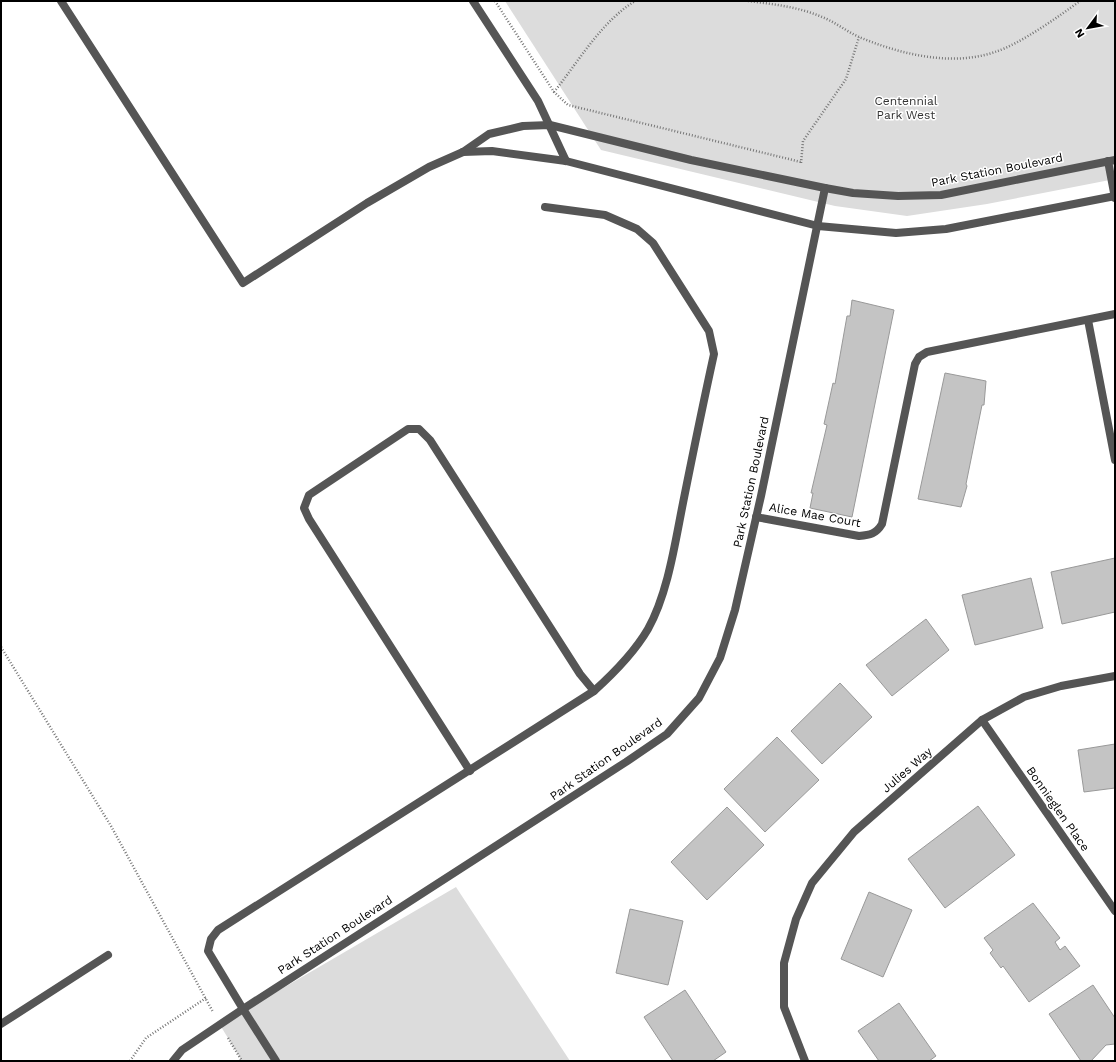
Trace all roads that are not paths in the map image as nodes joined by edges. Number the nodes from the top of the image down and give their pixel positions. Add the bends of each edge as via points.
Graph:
1 (61, 1) edge
2 (473, 1) edge
3 (550, 125) junction
4 (463, 152) junction
5 (1111, 160) edge
6 (566, 161) junction
7 (825, 188) junction
8 (1115, 196) edge
9 (545, 207) dead end
10 (818, 226) junction
11 (1115, 314) edge
12 (1088, 320) junction
13 (1115, 460) edge
14 (756, 517) junction
15 (1115, 676) edge
16 (594, 691) junction
17 (982, 720) junction
18 (470, 771) junction
19 (1115, 911) edge
20 (108, 955) dead end
21 (243, 1009) junction
22 (1, 1024) edge
23 (173, 1061) edge
24 (276, 1061) edge
25 (805, 1061) edge

1 - 4 street via 243,283 429,166
2 - 3 street via 538,101
3 - 4 street via 523,126 489,134
3 - 6 street
3 - 7 street via 691,160
4 - 6 street via 492,151
5 - 7 street, Park Station Boulevard via 941,194 898,196
5 - 8 street
6 - 10 street
7 - 10 street, Park Station Boulevard
8 - 10 street via 946,229 896,233
9 - 16 street via 606,215 637,229 652,243 709,332 714,354 678,530 662,594 648,628 635,649
10 - 14 street, Park Station Boulevard
11 - 12 street
12 - 13 street
12 - 14 street, Alice Mae Court via 927,352 919,357 915,364 882,524 877,531 859,536
14 - 21 street, Park Station Boulevard via 735,610 720,658 699,698 666,734 574,797
15 - 17 street, Julies Way via 1061,686 1024,697
16 - 18 street
16 - 18 street via 580,674 430,440 420,429 408,429 309,495 304,508
17 - 19 street, Bonnieglen Place
17 - 25 street, Julies Way via 854,832 812,883 796,919 784,963 784,1007
18 - 21 street via 218,930 211,939 208,951
20 - 22 street
21 - 23 street, Park Station Boulevard via 182,1050
21 - 24 street

